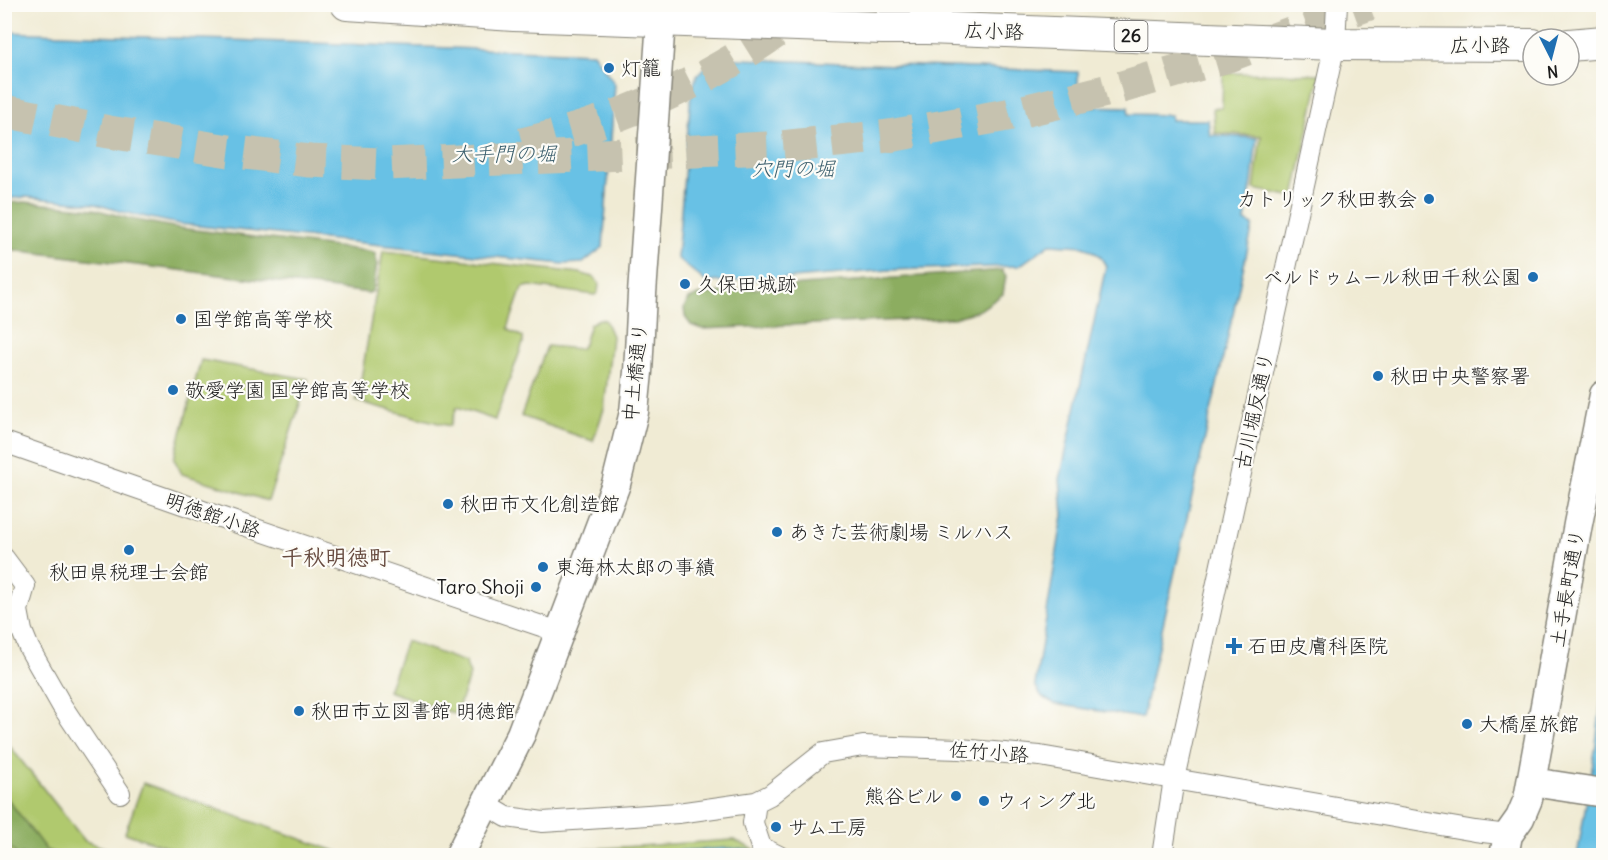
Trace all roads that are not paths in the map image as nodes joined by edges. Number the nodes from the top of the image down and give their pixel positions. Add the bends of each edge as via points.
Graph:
1 (347, 4) edge
2 (1337, 4) edge
3 (514, 10) edge
4 (927, 16) edge
5 (661, 20) junction
6 (1604, 42) edge
7 (1335, 44) junction
8 (1581, 44) edge
9 (1521, 45) edge
10 (1604, 395) edge
11 (4, 441) edge
12 (4, 558) edge
13 (559, 632) junction
14 (1174, 778) junction
15 (1532, 782) junction
16 (1593, 791) edge
17 (120, 793) dead end
18 (756, 802) junction
19 (485, 804) junction
20 (1506, 845) edge
21 (459, 855) edge
22 (779, 855) edge
23 (1162, 855) edge

1 - 3 main road, 広小路 / 26
2 - 7 street, 古川堀反通り
3 - 5 main road, 広小路 / 26
4 - 5 main road, 広小路 / 26 via 882,28
4 - 7 main road, 広小路 / 26
5 - 13 street, 中土橋通り via 634,412 616,484
6 - 8 main road
7 - 9 main road, 広小路 / 26
7 - 14 street, 古川堀反通り
10 - 15 street, 土手長町通り
11 - 13 street, 明徳館小路
12 - 17 street via 25,586 18,610 29,648
13 - 19 street, 中土橋通り via 522,734
14 - 18 street, 佐竹小路 via 1040,756 863,746 823,753
14 - 20 street, 佐竹小路 via 1475,831
14 - 23 street, 古川堀反通り
15 - 16 street
15 - 20 street, 土手長町通り
18 - 19 street, 佐竹小路 via 678,813 543,822 507,817
18 - 22 street via 753,823 761,847
19 - 21 street, 中土橋通り

